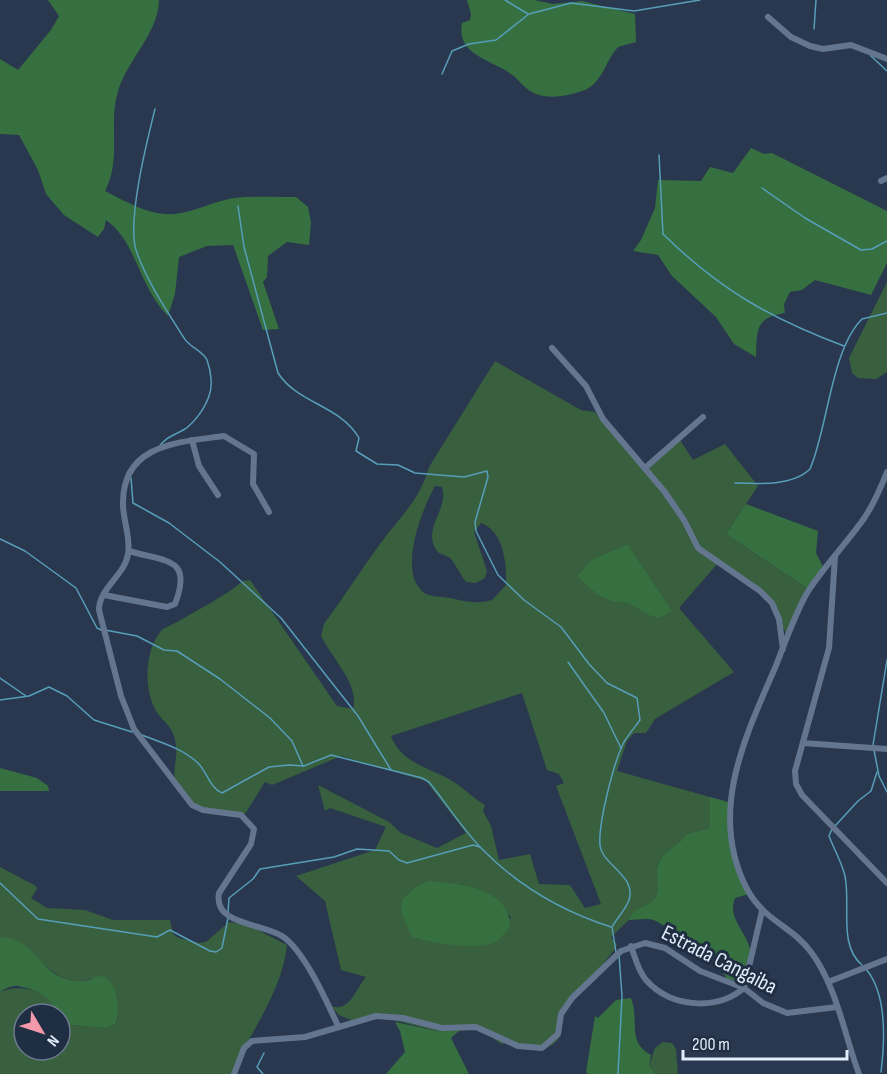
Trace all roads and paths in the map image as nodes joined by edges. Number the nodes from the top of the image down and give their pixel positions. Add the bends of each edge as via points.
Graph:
1 (768, 16) dead end
2 (887, 59) edge
3 (552, 348) dead end
4 (703, 417) dead end
5 (192, 440) junction
6 (645, 468) junction
7 (887, 472) edge
8 (218, 495) dead end
9 (268, 512) dead end
10 (129, 551) junction
11 (835, 556) junction
12 (104, 594) junction
13 (783, 649) junction
14 (803, 743) junction
15 (887, 749) edge
16 (887, 883) edge
17 (762, 912) junction
18 (631, 946) junction
19 (887, 959) edge
20 (828, 982) junction
21 (744, 988) junction
22 (837, 1007) junction
23 (338, 1026) junction
24 (234, 1074) edge
25 (859, 1074) edge

1 - 2 street via 791,37 810,46 823,49 851,45
3 - 6 street via 586,386 596,409
4 - 6 street
5 - 8 street via 199,466
5 - 9 street via 227,436 252,451 253,484
5 - 10 street via 153,450 130,474 123,503
6 - 13 street via 677,509 698,548 772,603 779,619
7 - 11 street via 865,516
10 - 12 street via 124,567
10 - 12 street via 179,569 183,578 175,604 167,608
11 - 13 street via 808,592
11 - 14 street via 829,648
12 - 23 street via 99,607 101,625 134,729 192,804 203,810 241,815 254,829 251,844 219,893 222,912 289,941
13 - 17 street via 743,746 729,807 728,826 734,852 747,889
14 - 15 street
14 - 16 street via 795,778 799,792
17 - 20 street via 807,947
17 - 21 street
18 - 21 street, Estrada Cangaiba via 658,945 700,971
18 - 21 street via 647,981 684,1002 706,1004
18 - 23 street, Estrada Cangaiba via 572,998 561,1014 556,1037 539,1049 518,1046 476,1026 442,1028 390,1016 368,1017
19 - 20 street
20 - 22 street
21 - 22 street, Estrada Cangaiba via 787,1013
22 - 25 street
23 - 24 street, Estrada Cangaiba via 305,1036 252,1041 244,1048

